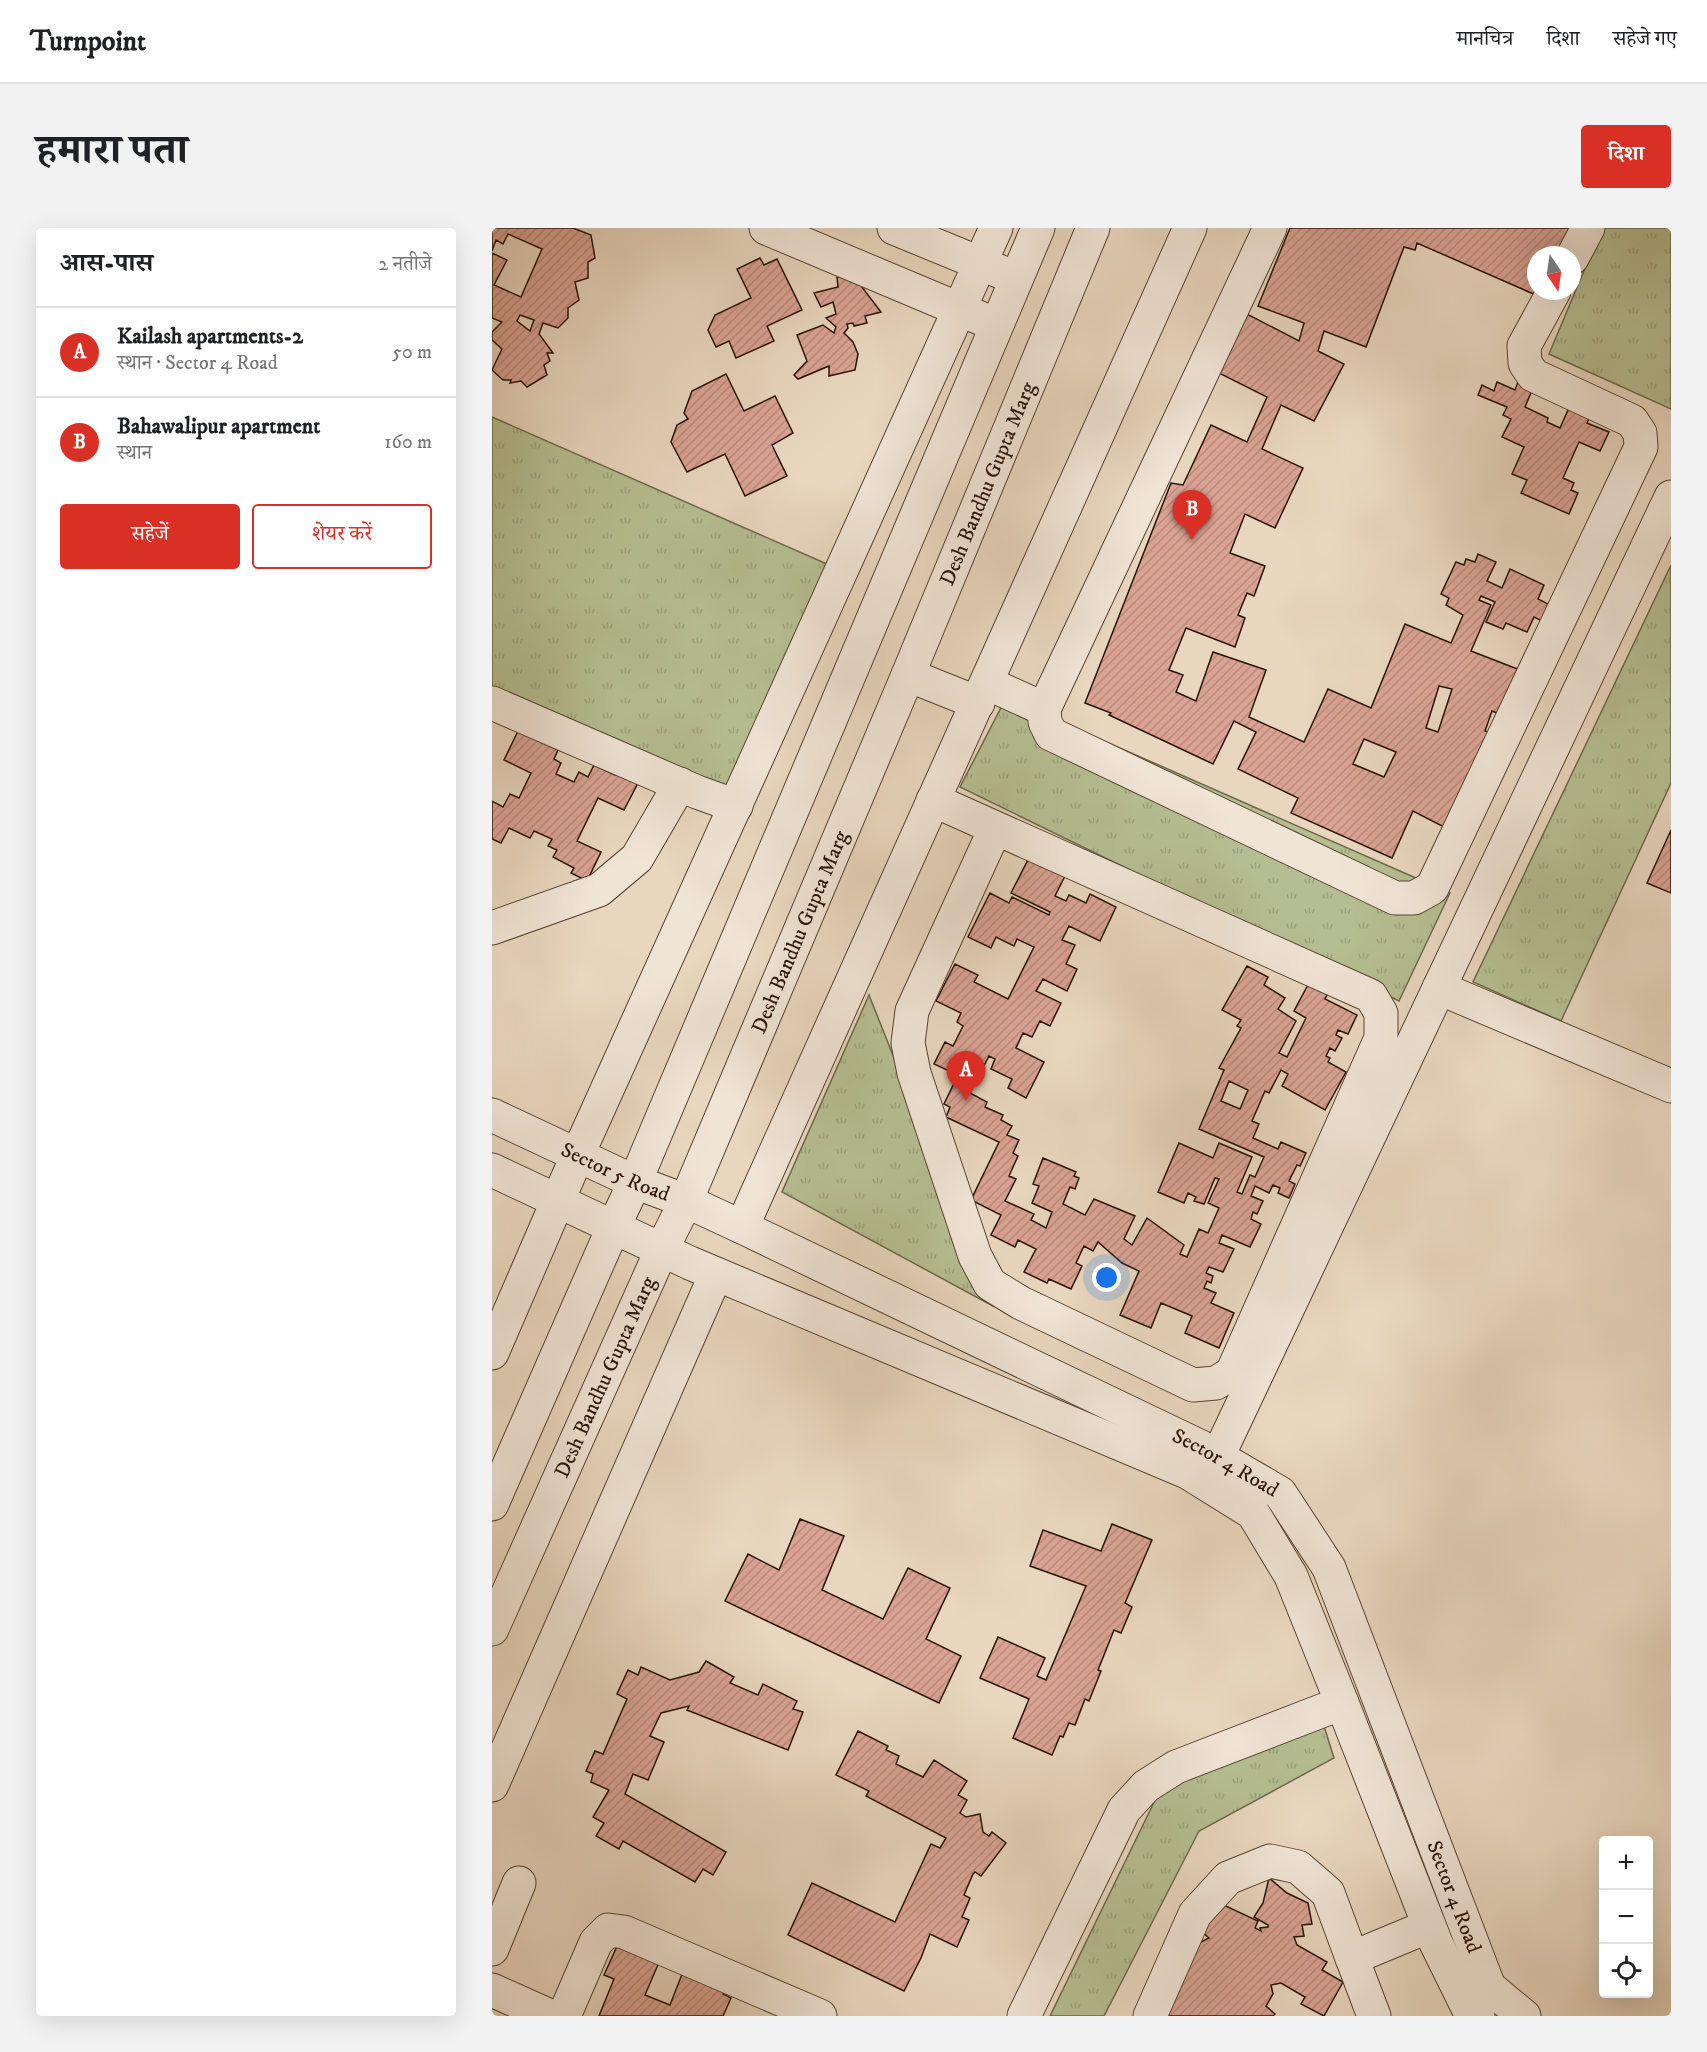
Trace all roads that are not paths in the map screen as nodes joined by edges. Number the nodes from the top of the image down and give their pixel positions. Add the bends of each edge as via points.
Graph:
1 (766, 228) edge
2 (894, 228) edge
3 (996, 228) edge
4 (1038, 228) edge
5 (1093, 228) edge
6 (1190, 228) edge
7 (1270, 228) edge
8 (1588, 228) edge
9 (1578, 246) edge
10 (980, 264) junction
11 (1017, 278) junction
12 (1549, 300) edge
13 (961, 310) junction
14 (997, 325) junction
15 (1671, 497) edge
16 (908, 675) junction
17 (983, 693) junction
18 (492, 703) edge
19 (1044, 709) junction
20 (681, 784) junction
21 (933, 800) junction
22 (736, 806) junction
23 (995, 829) junction
24 (492, 928) edge
25 (1439, 988) junction
26 (1671, 1086) edge
27 (492, 1115) edge
28 (578, 1154) junction
29 (492, 1170) edge
30 (636, 1182) junction
31 (560, 1201) junction
32 (686, 1201) junction
33 (613, 1227) junction
34 (742, 1227) junction
35 (662, 1249) junction
36 (716, 1274) junction
37 (492, 1353) edge
38 (1218, 1456) junction
39 (492, 1504) edge
40 (492, 1629) edge
41 (1342, 1702) junction
42 (492, 1785) edge
43 (519, 1883) dead end
44 (1430, 1926) junction
45 (492, 1949) edge
46 (1352, 1958) junction
47 (492, 1990) edge
48 (550, 2016) edge
49 (564, 2016) edge
50 (820, 2016) edge
51 (1024, 2016) edge
52 (1150, 2016) edge
53 (1374, 2016) edge
54 (1478, 2016) edge
55 (1524, 2016) edge

1 - 13 street
2 - 10 street
3 - 10 street
4 - 11 street
5 - 16 street, Desh Bandhu Gupta Marg
6 - 17 street
7 - 19 street
8 - 9 street
10 - 11 street
10 - 13 street
11 - 14 street
12 - 19 street via 1524,346 1525,363 1533,375 1632,421 1640,433 1641,447 1432,888 1414,898 1395,898 1051,734
13 - 14 street
13 - 22 street
14 - 30 street
15 - 25 street
16 - 17 street
16 - 32 street, Desh Bandhu Gupta Marg
17 - 19 street
17 - 21 street
18 - 20 street
20 - 22 street
20 - 24 street via 637,858 599,890
21 - 23 street
21 - 34 street
22 - 28 street
23 - 23 street via 1371,996 1381,1013 1382,1038 1232,1373 1216,1383 1193,1385 1021,1303 990,1284 975,1256 914,1073 908,1043 912,1011
25 - 26 street
25 - 38 street
27 - 28 street, Sector 5 Road
28 - 30 street, Sector 5 Road
28 - 31 street
29 - 31 street
30 - 32 street, Sector 5 Road
30 - 33 street
31 - 33 street
31 - 37 street
32 - 34 street, Sector 5 Road
32 - 35 street, Desh Bandhu Gupta Marg
33 - 35 street
33 - 39 street
34 - 38 street, Sector 4 Road
35 - 36 street
35 - 40 street, Desh Bandhu Gupta Marg
36 - 41 street, Sector 4 Road via 1187,1472 1253,1514 1291,1576
36 - 42 street
38 - 55 street, Sector 4 Road via 1280,1493 1329,1568 1489,1987
41 - 44 street, Sector 4 Road
41 - 51 street via 1176,1767 1146,1786 1124,1810
43 - 45 street
44 - 46 street
44 - 54 street, Sector 4 Road via 1468,2008
46 - 52 street via 1328,1893 1298,1867 1269,1861 1228,1878 1195,1914
46 - 53 street
47 - 48 street
49 - 50 street via 596,1942 608,1930 624,1932

